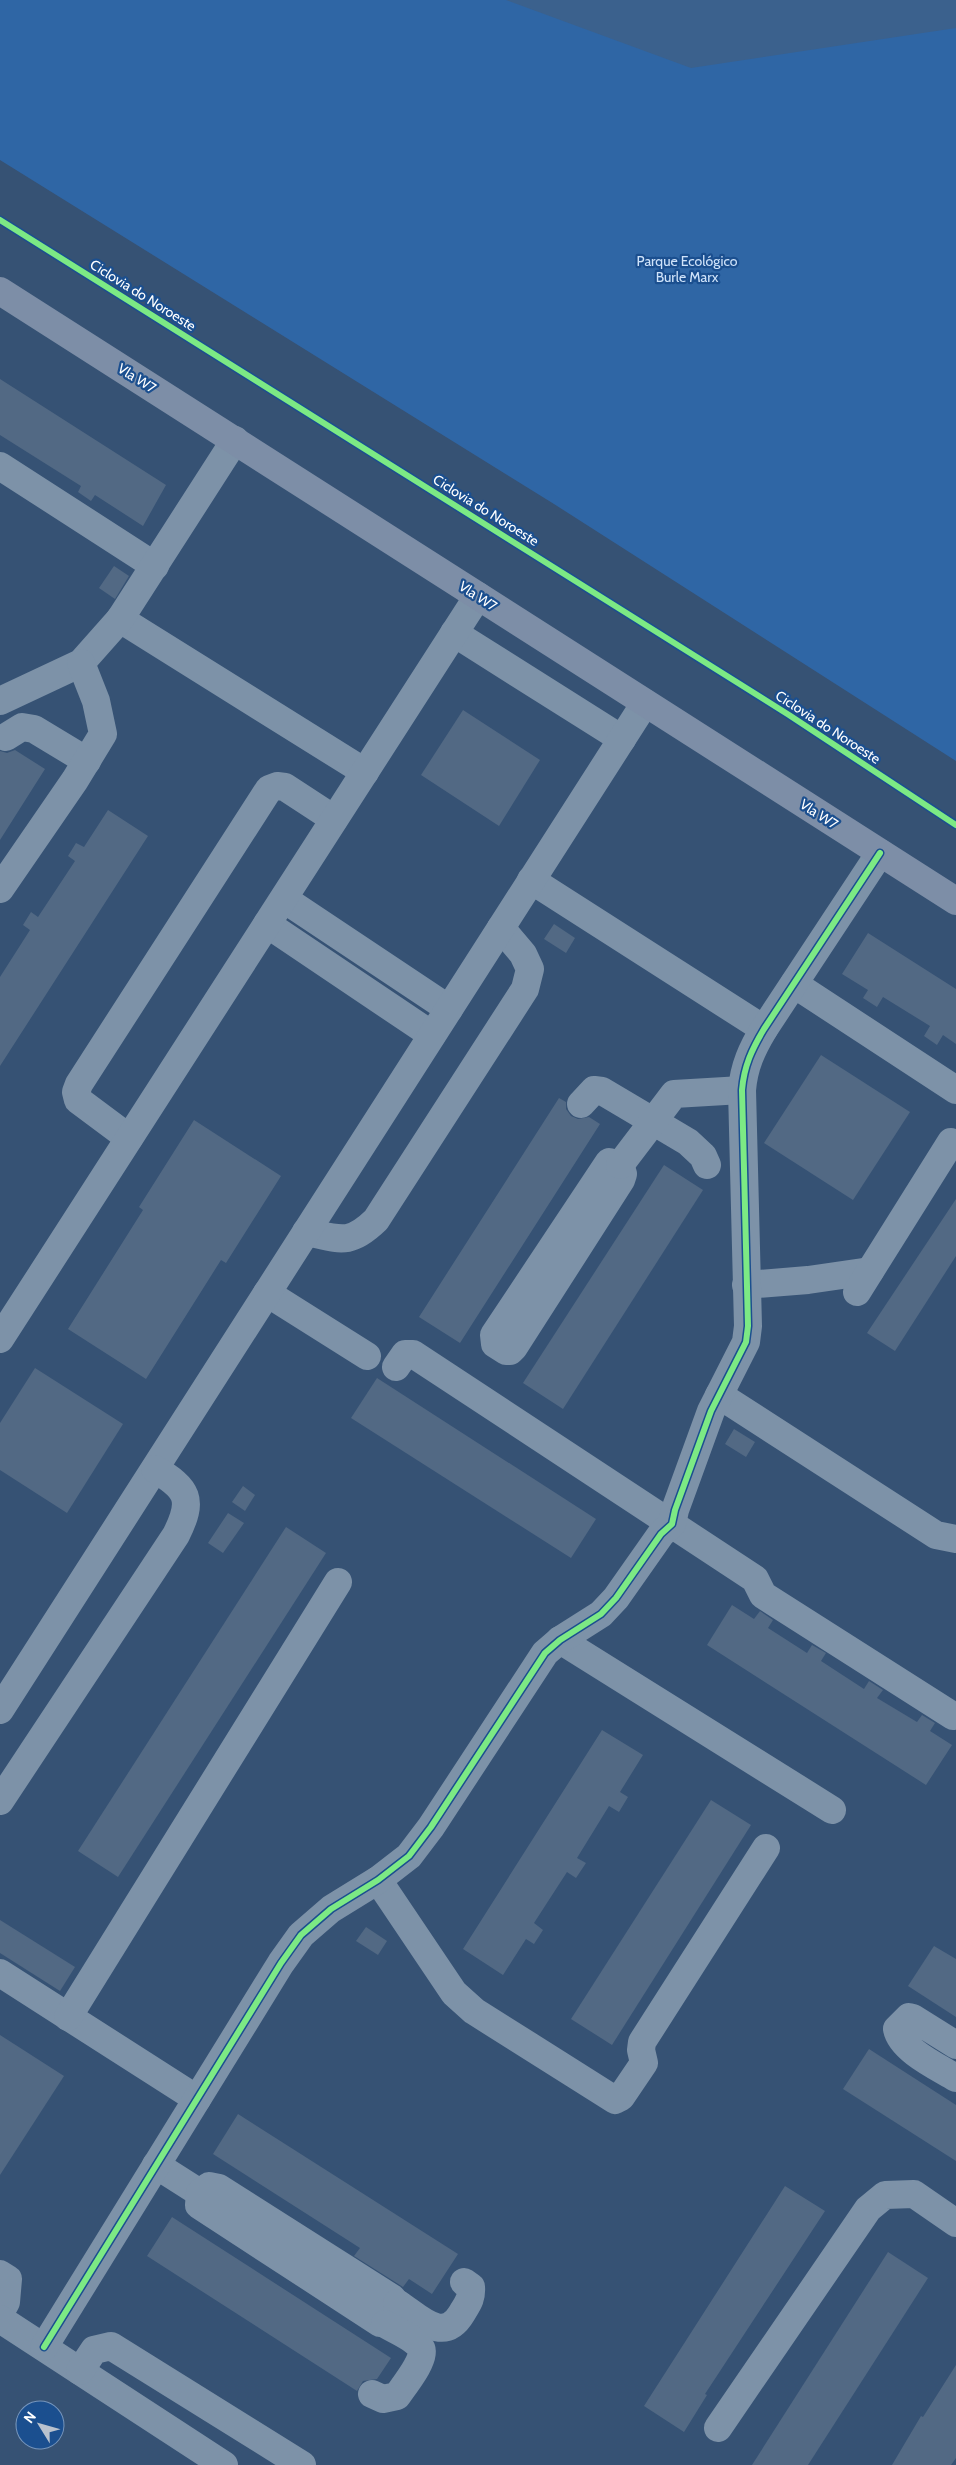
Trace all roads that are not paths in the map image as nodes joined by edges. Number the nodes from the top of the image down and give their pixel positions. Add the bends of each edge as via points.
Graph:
1 (0, 291) edge
2 (235, 440) junction
3 (0, 466) edge
4 (155, 566) junction
5 (478, 596) junction
6 (120, 619) junction
7 (454, 633) junction
8 (81, 663) junction
9 (0, 701) edge
10 (646, 703) junction
11 (6, 738) dead end
12 (622, 740) junction
13 (87, 761) junction
14 (365, 772) junction
15 (334, 819) junction
16 (880, 853) junction
17 (531, 880) junction
18 (0, 889) edge
19 (284, 899) junction
20 (956, 901) edge
21 (267, 924) junction
22 (501, 928) junction
23 (794, 984) junction
24 (449, 1009) junction
25 (764, 1029) junction
26 (432, 1035) junction
27 (742, 1090) junction
28 (956, 1090) edge
29 (581, 1104) dead end
30 (652, 1122) junction
31 (129, 1138) junction
32 (951, 1142) dead end
33 (620, 1165) junction
34 (707, 1165) dead end
35 (306, 1232) junction
36 (746, 1285) junction
37 (267, 1293) junction
38 (0, 1339) edge
39 (367, 1356) dead end
40 (396, 1367) dead end
41 (719, 1395) junction
42 (155, 1469) junction
43 (672, 1524) junction
44 (956, 1539) edge
45 (338, 1582) dead end
46 (560, 1640) junction
47 (3, 1699) edge
48 (953, 1716) dead end
49 (0, 1801) edge
50 (832, 1810) dead end
51 (766, 1848) dead end
52 (378, 1880) junction
53 (0, 1973) edge
54 (68, 2017) junction
55 (956, 2045) edge
56 (956, 2078) edge
57 (197, 2099) junction
58 (156, 2165) junction
59 (956, 2222) edge
60 (0, 2274) edge
61 (464, 2282) dead end
62 (0, 2313) edge
63 (391, 2314) junction
64 (0, 2319) edge
65 (44, 2347) junction
66 (80, 2371) junction
67 (372, 2394) dead end
68 (718, 2428) dead end
69 (224, 2465) edge
70 (302, 2465) edge

1 - 2 main road, Vla W7
2 - 4 street
2 - 5 main road, Vla W7
3 - 4 street
4 - 6 street
5 - 7 street
5 - 10 main road, Vla W7
6 - 8 street
6 - 14 street
7 - 12 street
7 - 14 street
8 - 9 street
8 - 13 street via 96,701 103,734
10 - 12 street
10 - 16 main road, Vla W7
11 - 13 street via 22,727 34,729
12 - 17 street
13 - 18 street
14 - 15 street
15 - 19 street
15 - 31 street via 285,787 269,789 89,1067 76,1092 78,1100
16 - 20 main road, Vla W7
16 - 23 street
17 - 22 street
17 - 25 street
19 - 21 street
19 - 24 street
21 - 26 street
21 - 31 street
22 - 24 street
22 - 35 street via 523,954 530,969 524,989 376,1220 361,1234 343,1240
23 - 25 street
23 - 28 street
24 - 26 street
25 - 27 street via 750,1051
26 - 35 street
27 - 30 street via 674,1094
27 - 36 street
29 - 30 street via 587,1094 594,1090 602,1091
30 - 33 street
30 - 34 street via 688,1142 703,1156
31 - 38 street
32 - 36 street via 863,1282 808,1280
33 - 33 street via 612,1162 605,1166 494,1336 495,1344 506,1351 514,1347 621,1180
35 - 37 street
36 - 41 street via 746,1342
37 - 39 street
37 - 42 street
40 - 43 street via 404,1354 413,1354
41 - 43 street via 674,1510
41 - 44 street via 936,1535
42 - 47 street
42 - 49 street via 174,1480 184,1491 187,1504 184,1519
43 - 46 street via 601,1614
43 - 48 street via 755,1579 763,1595
45 - 54 street
46 - 50 street
46 - 52 street via 545,1653 431,1827 409,1856
51 - 52 street via 642,2042 644,2063 621,2097 615,2100 474,2011 454,1994
52 - 57 street via 331,1909 301,1935 280,1963
53 - 54 street
54 - 57 street
55 - 56 street via 913,2018 909,2017 897,2029 905,2046
57 - 58 street
58 - 63 street via 200,2193 199,2205 204,2209
58 - 65 street
59 - 68 street via 914,2194 885,2194 868,2209
60 - 62 street via 8,2279 6,2302
61 - 63 street via 471,2287 472,2296 458,2320 446,2329
63 - 67 street via 421,2348 421,2360 396,2396 382,2399
64 - 65 street
65 - 66 street
66 - 69 street
66 - 70 street via 94,2350 111,2346

